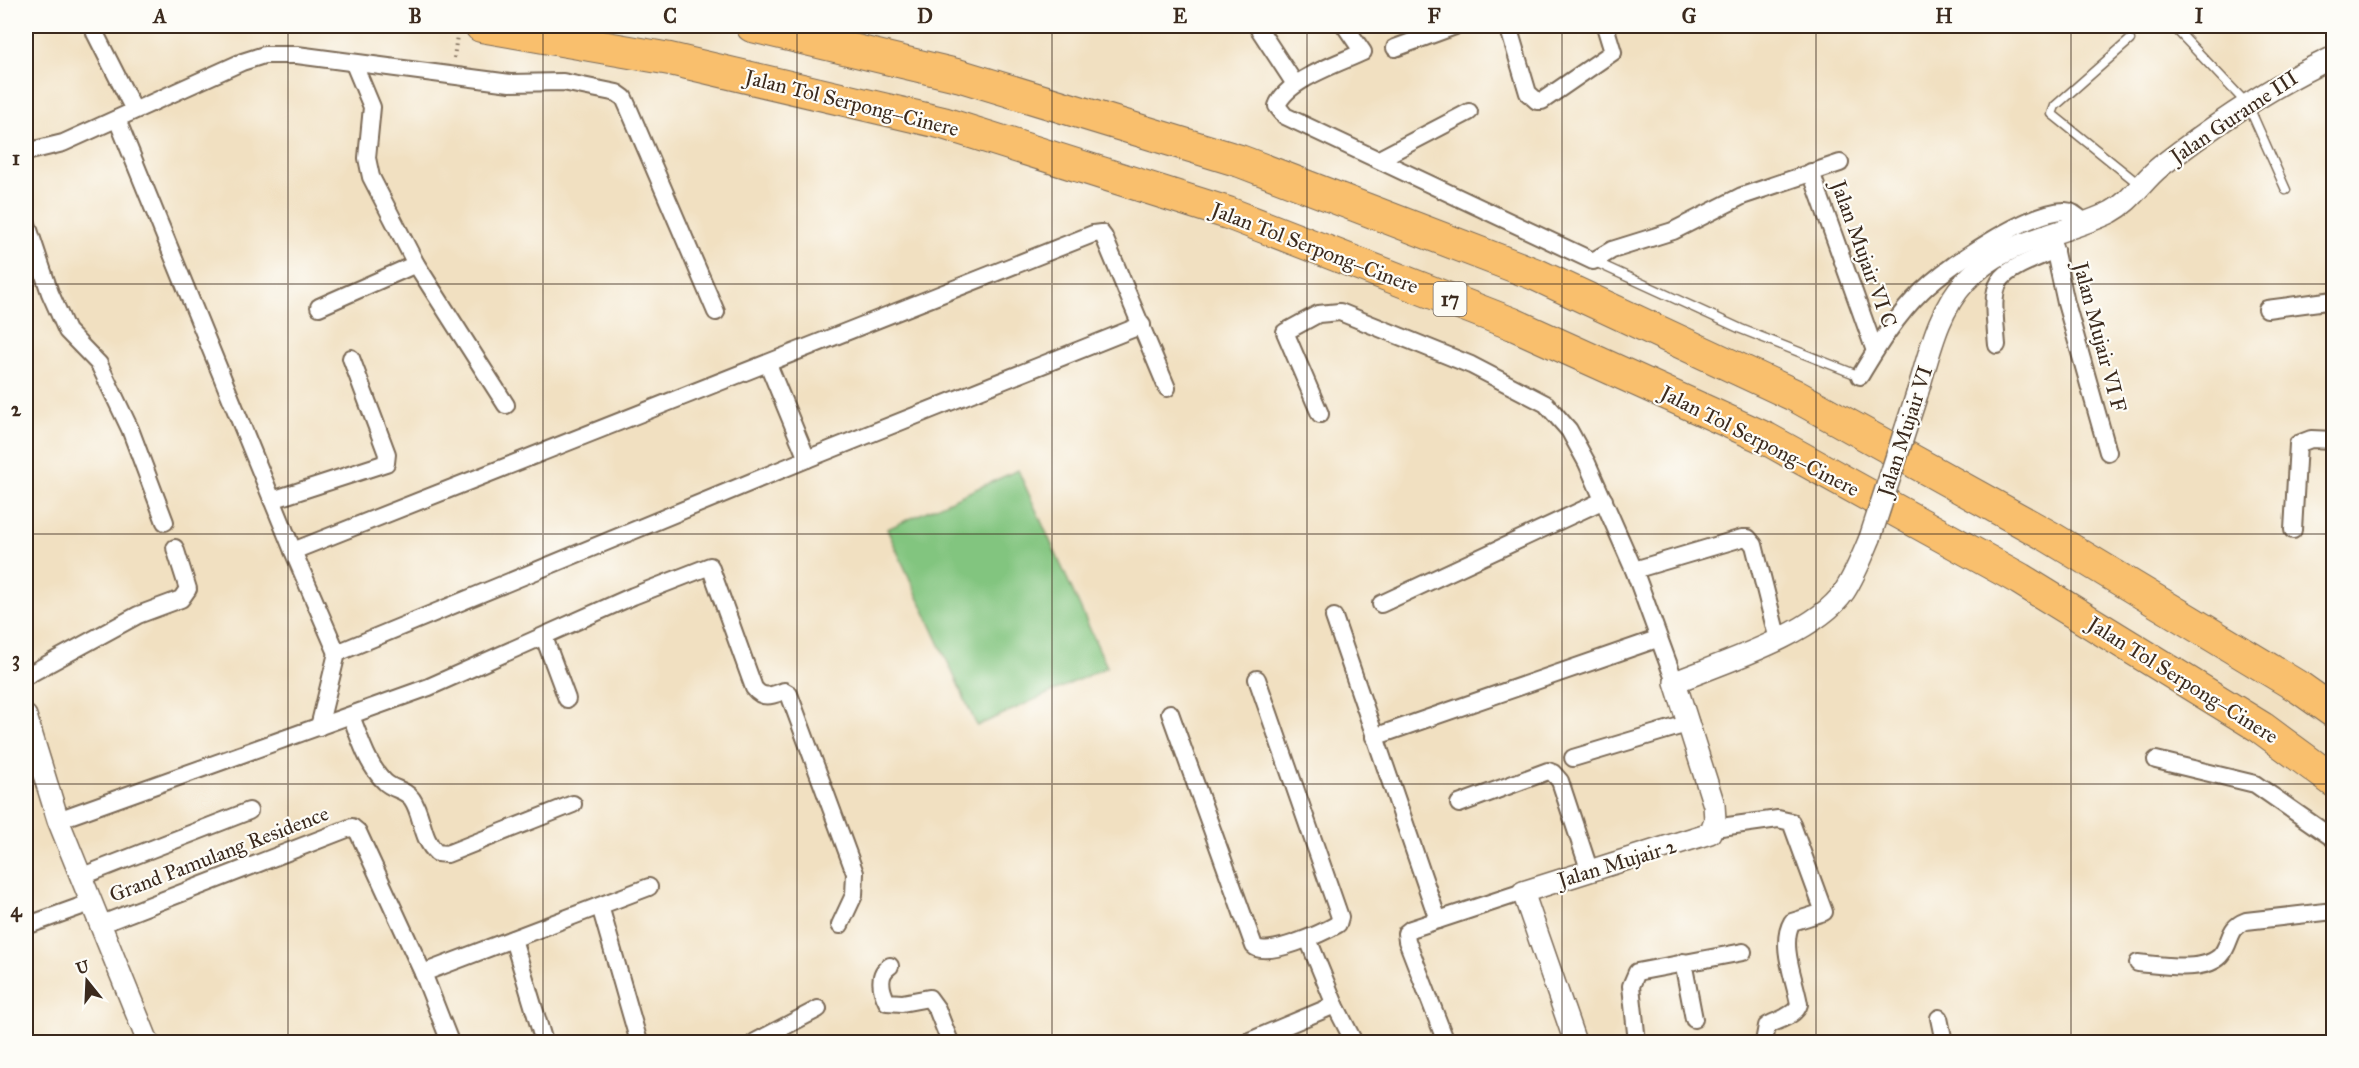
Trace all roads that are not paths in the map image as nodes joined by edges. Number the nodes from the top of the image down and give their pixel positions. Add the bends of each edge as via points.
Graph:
1 (481, 26) edge
2 (752, 26) edge
3 (1257, 26) edge
4 (1345, 26) edge
5 (1455, 26) edge
6 (1508, 26) edge
7 (1605, 26) edge
8 (2173, 26) edge
9 (95, 33) dead end
10 (2130, 40) dead end
11 (1395, 48) dead end
12 (2334, 57) edge
13 (354, 64) junction
14 (1295, 84) junction
15 (2248, 105) junction
16 (134, 110) junction
17 (1470, 112) dead end
18 (117, 119) junction
19 (26, 152) edge
20 (1379, 159) junction
21 (1840, 163) dead end
22 (1811, 172) junction
23 (2286, 190) dead end
24 (2135, 193) junction
25 (26, 221) edge
26 (2083, 222) junction
27 (2053, 242) junction
28 (1593, 261) junction
29 (416, 264) junction
30 (2334, 300) edge
31 (319, 307) dead end
32 (2267, 309) dead end
33 (716, 312) dead end
34 (1142, 325) junction
35 (1997, 345) dead end
36 (1875, 351) junction
37 (351, 358) dead end
38 (768, 364) junction
39 (1860, 376) joint
40 (1167, 388) dead end
41 (506, 405) dead end
42 (1320, 414) dead end
43 (2334, 440) edge
44 (2108, 452) dead end
45 (807, 459) junction
46 (272, 500) junction
47 (1604, 500) junction
48 (165, 522) dead end
49 (2293, 530) dead end
50 (175, 548) dead end
51 (292, 551) junction
52 (1634, 570) junction
53 (1381, 604) dead end
54 (1334, 617) dead end
55 (544, 637) junction
56 (1657, 639) junction
57 (1778, 640) junction
58 (337, 653) junction
59 (26, 676) edge
60 (1257, 679) dead end
61 (1675, 682) junction
62 (567, 699) dead end
63 (2334, 712) edge
64 (1170, 713) dead end
65 (26, 716) edge
66 (351, 716) junction
67 (1690, 723) junction
68 (319, 727) junction
69 (1374, 737) junction
70 (1574, 758) dead end
71 (2156, 760) dead end
72 (2334, 781) edge
73 (573, 804) dead end
74 (1459, 804) dead end
75 (249, 811) dead end
76 (58, 820) junction
77 (1714, 828) junction
78 (2334, 839) edge
79 (1590, 872) junction
80 (80, 877) junction
81 (649, 887) dead end
82 (1523, 892) junction
83 (90, 903) junction
84 (600, 906) junction
85 (2334, 911) edge
86 (1438, 920) junction
87 (99, 925) junction
88 (840, 925) dead end
89 (26, 926) edge
90 (513, 939) junction
91 (1308, 939) junction
92 (1743, 952) dead end
93 (1683, 962) junction
94 (2138, 963) dead end
95 (890, 966) dead end
96 (423, 973) junction
97 (1335, 1005) junction
98 (818, 1009) dead end
99 (1939, 1018) dead end
100 (1694, 1019) dead end
101 (148, 1042) edge
102 (450, 1042) edge
103 (544, 1042) edge
104 (639, 1042) edge
105 (755, 1042) edge
106 (950, 1042) edge
107 (1247, 1042) edge
108 (1354, 1042) edge
109 (1446, 1042) edge
110 (1575, 1042) edge
111 (1637, 1042) edge
112 (1764, 1042) edge
113 (1944, 1042) edge

1 - 72 highway, Jalan Tol Serpong–Cinere / 17 via 670,59 943,123 1228,213 1513,324 1767,439 2020,579 2262,728
2 - 63 highway via 962,76 1240,161 1537,275 1794,395 2050,537
3 - 14 street
4 - 14 street via 1363,52
5 - 11 street
6 - 7 street via 1528,93 1542,101 1613,52
8 - 15 lane
9 - 16 street
10 - 24 lane via 2055,106 2052,114
12 - 15 street, Jalan Gurame III via 2295,74
13 - 16 street via 297,55 264,55
13 - 29 street via 372,107 367,166
13 - 33 street via 510,83 563,82 617,93 624,98
14 - 20 street via 1280,98 1278,106 1285,116
15 - 23 lane
15 - 24 street, Jalan Gurame III via 2160,167
16 - 18 street
17 - 20 street
18 - 19 street via 63,143
18 - 46 street
20 - 28 street
21 - 22 street
22 - 28 street via 1742,196 1673,231 1612,250
22 - 36 street, Jalan Mujair VI C
24 - 26 street, Jalan Mujair VI via 2110,212
25 - 48 street via 67,331 99,364 130,429
26 - 27 street, Jalan Mujair VI
26 - 36 street via 2064,210 1999,234 1922,291
27 - 35 street via 2002,276 1993,295
27 - 44 street, Jalan Mujair VI F
27 - 57 street, Jalan Mujair VI, bridge via 2010,248 1964,282 1944,312 1870,538 1843,594 1821,614
28 - 39 lane via 1741,329
29 - 31 street
29 - 41 street
30 - 32 street
34 - 38 street via 1104,237 1098,233
34 - 40 street
34 - 45 street
36 - 39 street
37 - 46 street via 387,454 386,463
38 - 45 street
38 - 51 street
42 - 47 street via 1285,332 1318,314 1340,312 1471,365 1546,404 1569,430
43 - 49 street via 2311,439 2298,444
45 - 58 street
46 - 51 street
47 - 52 street
47 - 53 street
50 - 59 street via 188,589 181,599 138,615
51 - 58 street
52 - 56 street
52 - 57 street via 1748,538 1754,545
54 - 69 street
55 - 62 street
55 - 66 street
55 - 88 street via 710,566 754,688 769,697 784,691 789,694 832,806 856,882
56 - 61 street
56 - 69 street
57 - 61 street, Jalan Mujair VI
58 - 68 street
60 - 91 street via 1340,917 1338,924
61 - 67 street
64 - 91 street via 1254,946 1265,951
65 - 76 street
66 - 68 street
66 - 73 street via 372,765 386,784 403,790 412,799 429,843 437,853 447,854
67 - 70 street
67 - 77 street via 1714,806
68 - 76 street
69 - 86 street
71 - 78 street via 2255,784
74 - 79 street via 1548,771 1553,773 1560,781
75 - 80 street
76 - 80 street
77 - 79 street, Jalan Mujair 2 via 1704,837
77 - 112 street via 1778,819 1791,822 1824,912 1792,922 1787,931 1798,1009 1767,1026
79 - 82 street, Jalan Mujair 2
80 - 83 street
81 - 84 street
82 - 86 street
82 - 110 street
83 - 87 street
83 - 89 street
84 - 90 street
84 - 104 street
85 - 94 street via 2237,924 2225,951 2206,964 2187,967
86 - 109 street via 1411,929 1405,936
87 - 96 street, Grand Pamulang Residence via 347,828 356,829
87 - 101 street
90 - 96 street
90 - 103 street
91 - 97 street
92 - 93 street
93 - 100 street
93 - 111 street via 1640,970 1633,975
95 - 106 street via 881,978 887,1002 929,998 938,1009
96 - 102 street
97 - 107 street
97 - 108 street
98 - 105 street
99 - 113 street

